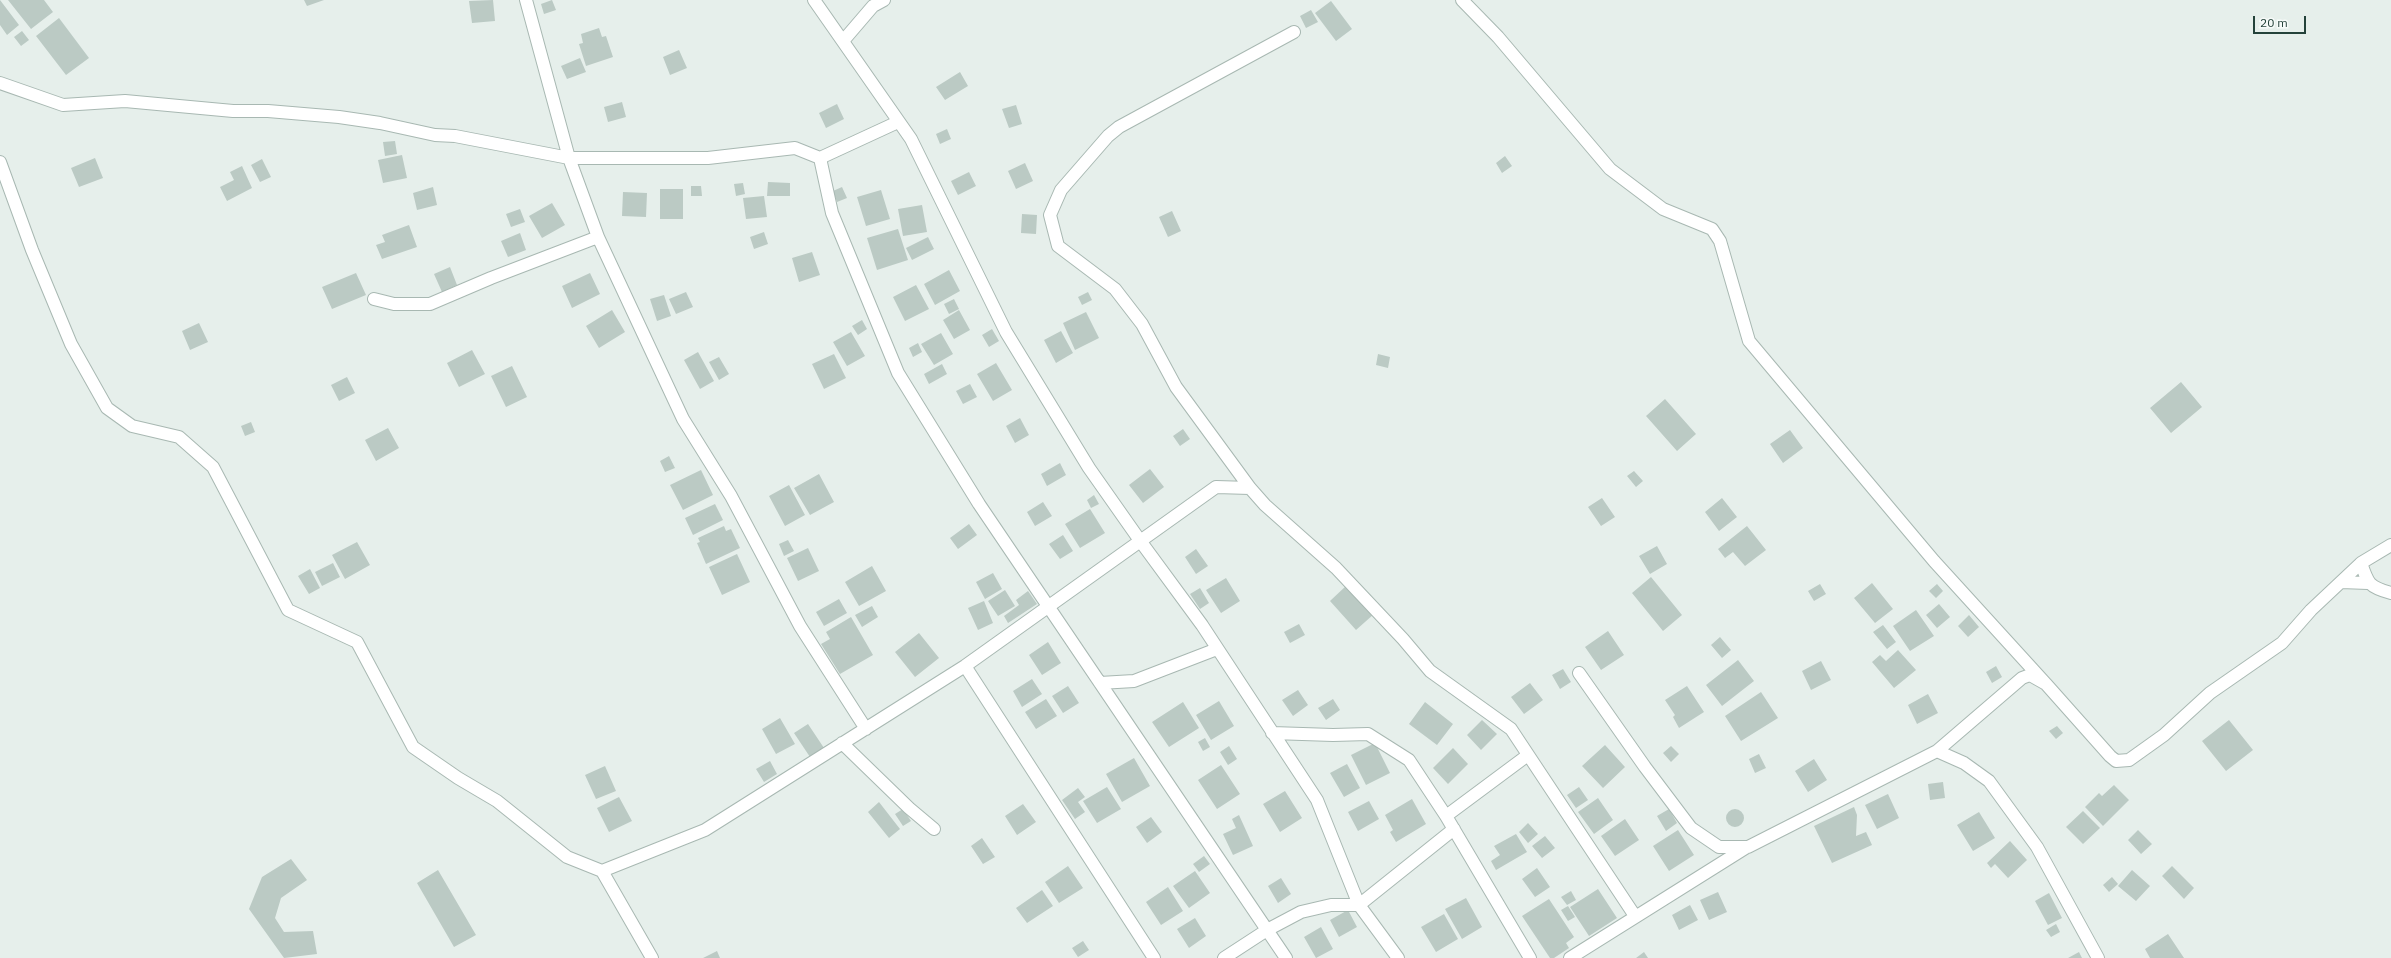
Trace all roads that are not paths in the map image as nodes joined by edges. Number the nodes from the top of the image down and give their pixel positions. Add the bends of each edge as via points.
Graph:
1 (526, 0) edge
2 (814, 0) edge
3 (884, 0) edge
4 (1462, 0) edge
5 (1294, 32) dead end
6 (843, 41) junction
7 (0, 83) edge
8 (898, 122) junction
9 (569, 158) junction
10 (820, 158) junction
11 (0, 162) edge
12 (598, 238) junction
13 (374, 299) dead end
14 (1250, 488) junction
15 (1141, 542) junction
16 (2391, 545) edge
17 (2361, 563) junction
18 (2341, 582) junction
19 (2368, 583) junction
20 (2391, 593) edge
21 (1050, 607) junction
22 (1217, 649) junction
23 (965, 666) junction
24 (1579, 673) dead end
25 (1100, 683) junction
26 (2046, 684) junction
27 (866, 729) junction
28 (1272, 733) junction
29 (842, 743) junction
30 (1937, 751) junction
31 (1528, 755) junction
32 (1446, 816) junction
33 (934, 829) dead end
34 (1454, 829) junction
35 (1748, 847) junction
36 (602, 871) junction
37 (1359, 905) junction
38 (1635, 916) junction
39 (1267, 930) junction
40 (652, 958) edge
41 (1154, 958) edge
42 (1224, 958) edge
43 (1286, 958) edge
44 (1398, 958) edge
45 (1530, 958) edge
46 (1570, 958) edge
47 (2098, 958) edge

1 - 9 street
2 - 6 street
3 - 6 street via 873,6
4 - 26 street via 1498,37 1610,169 1663,209 1712,229 1720,241 1749,341 1934,561
5 - 14 street via 1119,127 1061,190 1050,215 1058,246 1115,290 1142,324 1176,386
6 - 8 street
7 - 9 street via 63,105 126,101 226,111 268,110 339,117
8 - 10 street
8 - 15 street via 911,139 1006,332 1089,468
9 - 10 street via 708,158 795,148
9 - 12 street
10 - 21 street via 832,213 898,373 979,504
11 - 36 street via 32,250 72,344 107,408 132,426 179,437 213,467 288,610 357,642 413,747 458,778 498,801 567,857
12 - 13 street via 430,304 394,304
12 - 27 street via 683,419 731,496 800,626
14 - 15 street via 1216,487
14 - 31 street via 1265,505 1336,568 1430,671 1511,729
15 - 21 street
15 - 22 street
16 - 17 street
17 - 18 street
17 - 19 street
18 - 19 street
18 - 26 street via 2311,610 2282,643 2210,693 2164,735 2129,760 2116,761 2110,756
19 - 20 street via 2377,590
21 - 23 street
21 - 25 street
22 - 25 street via 1134,681
22 - 28 street
23 - 27 street
23 - 41 street
24 - 35 street via 1691,828 1719,847
25 - 39 street
26 - 30 street via 2030,675 2022,678
27 - 29 street
28 - 32 street via 1368,734 1409,760
28 - 37 street via 1317,800
29 - 33 street
29 - 36 street via 705,830
30 - 35 street
30 - 47 street via 1964,763 1989,781 2036,847
31 - 32 street
31 - 38 street
32 - 34 street
34 - 37 street
34 - 45 street
35 - 38 street
36 - 40 street
37 - 39 street via 1331,905 1301,912
37 - 44 street
38 - 46 street
39 - 42 street
39 - 43 street

